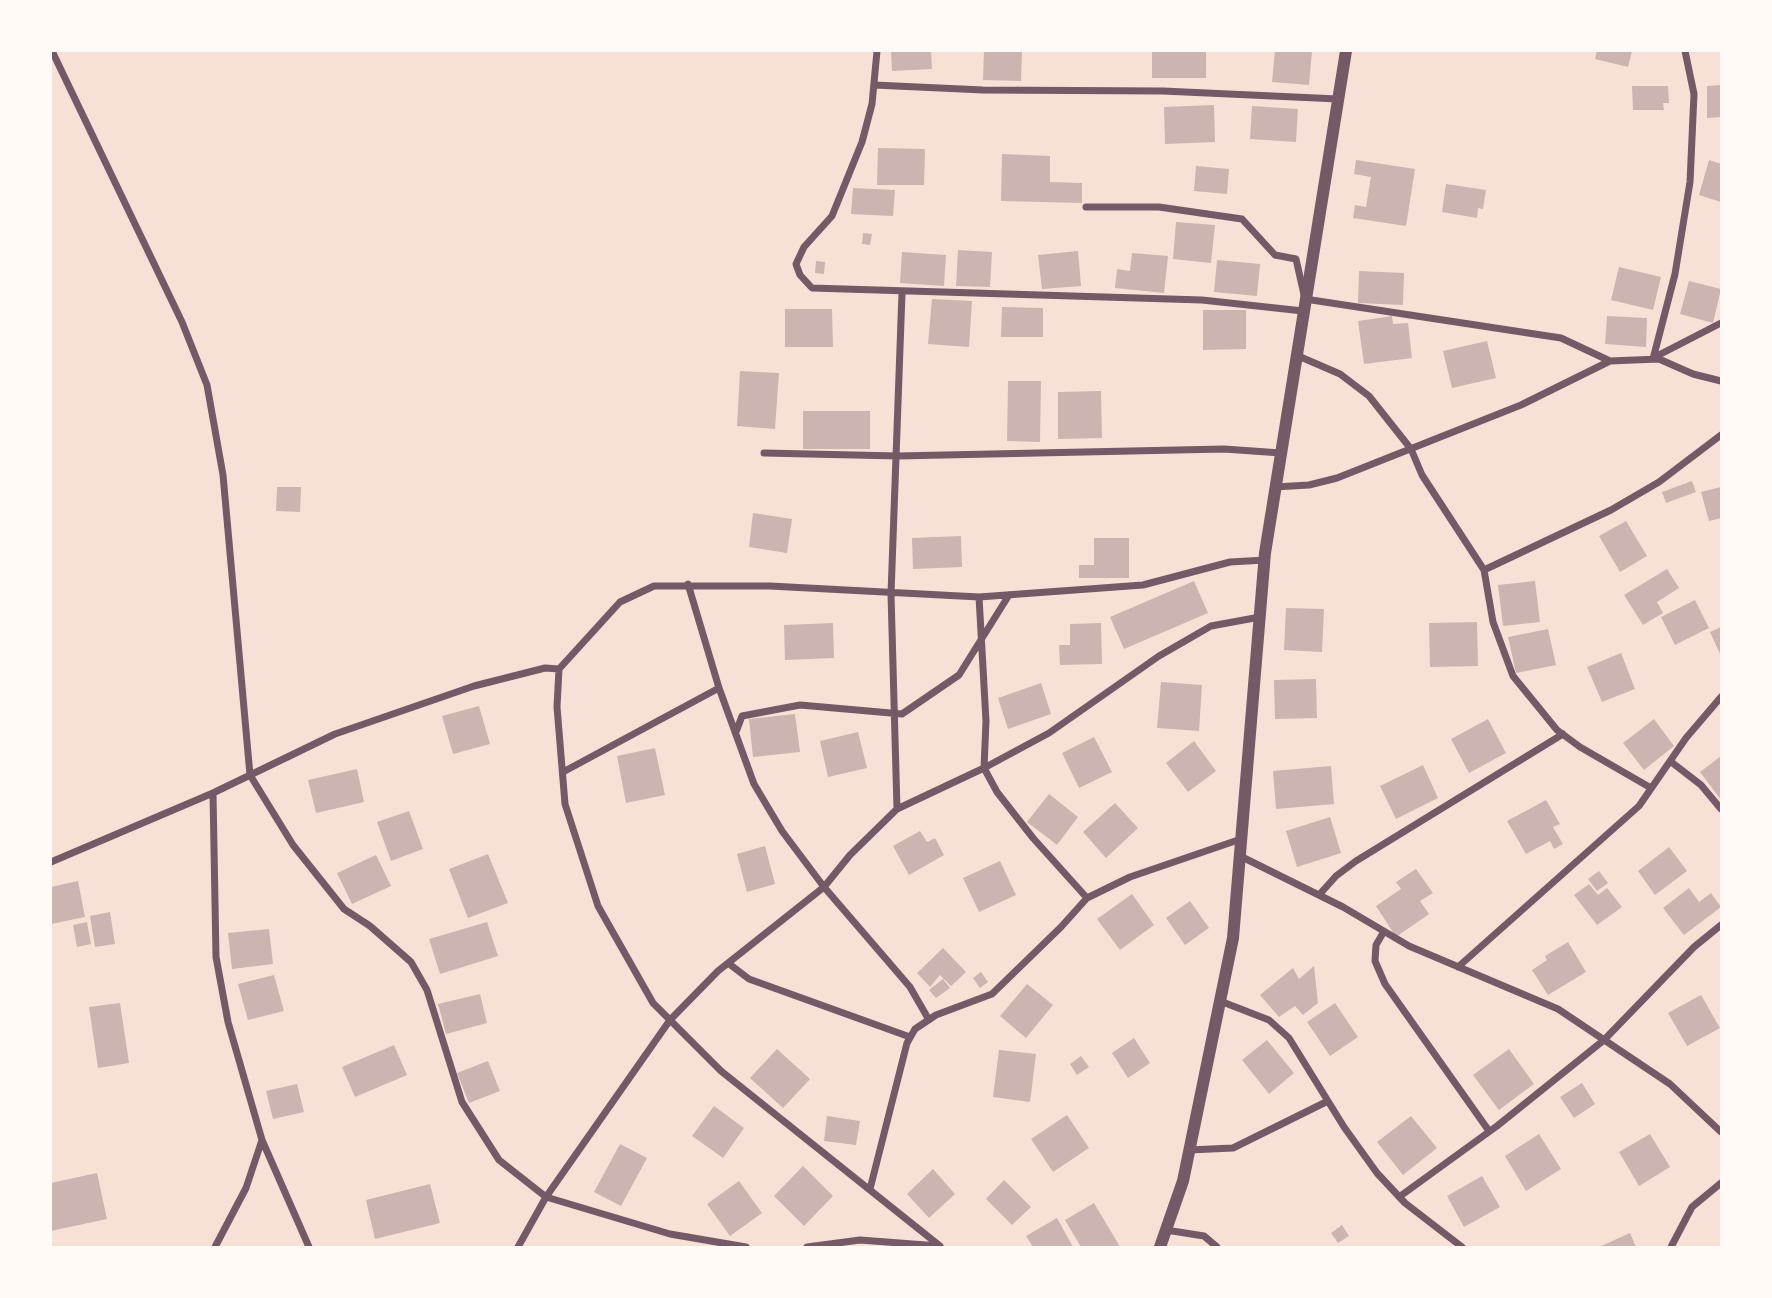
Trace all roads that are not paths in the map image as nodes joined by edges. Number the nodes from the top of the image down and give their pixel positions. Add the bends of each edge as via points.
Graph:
1 (52, 51) edge
2 (877, 51) edge
3 (1346, 51) edge
4 (1685, 51) edge
5 (874, 85) junction
6 (1338, 99) junction
7 (1086, 207) dead end
8 (902, 293) junction
9 (1304, 305) junction
10 (1721, 323) edge
11 (1296, 355) junction
12 (1653, 359) junction
13 (1610, 361) junction
14 (1721, 381) edge
15 (1721, 435) edge
16 (1411, 449) junction
17 (764, 453) dead end
18 (1281, 453) junction
19 (898, 456) junction
20 (1275, 487) junction
21 (1265, 560) junction
22 (1483, 570) junction
23 (688, 584) junction
24 (891, 594) junction
25 (1009, 595) junction
26 (979, 597) junction
27 (1260, 617) junction
28 (982, 638) junction
29 (559, 669) junction
30 (719, 688) junction
31 (1721, 697) edge
32 (894, 714) junction
33 (736, 733) junction
34 (1563, 734) junction
35 (1670, 761) junction
36 (984, 768) junction
37 (563, 772) junction
38 (250, 775) junction
39 (1651, 788) junction
40 (213, 793) junction
41 (897, 809) junction
42 (1721, 809) edge
43 (1241, 839) junction
44 (1240, 856) junction
45 (51, 862) edge
46 (824, 887) junction
47 (1319, 895) junction
48 (1087, 898) junction
49 (1721, 925) edge
50 (1383, 933) junction
51 (728, 963) junction
52 (1458, 967) junction
53 (1220, 1001) junction
54 (670, 1020) junction
55 (929, 1020) junction
56 (910, 1037) junction
57 (1604, 1040) junction
58 (1328, 1101) junction
59 (1489, 1131) junction
60 (1721, 1132) edge
61 (262, 1140) junction
62 (1189, 1150) junction
63 (1721, 1183) edge
64 (870, 1189) junction
65 (546, 1197) junction
66 (1399, 1197) junction
67 (1166, 1230) junction
68 (215, 1247) edge
69 (309, 1247) edge
70 (518, 1247) edge
71 (746, 1247) edge
72 (807, 1247) edge
73 (942, 1247) edge
74 (1160, 1247) edge
75 (1217, 1247) edge
76 (1462, 1247) edge
77 (1671, 1247) edge

1 - 38 street via 207,384 223,475
2 - 5 street
3 - 6 street
4 - 12 street via 1694,94 1690,182 1675,274
5 - 6 street
5 - 8 street via 862,142 832,216 804,247 796,264 812,288
6 - 9 street
7 - 9 street via 1159,207 1242,219 1275,255 1296,259
8 - 9 street
8 - 19 street
9 - 11 street
9 - 13 street via 1561,338
10 - 12 street
11 - 16 street via 1340,374 1369,396
11 - 18 street
12 - 13 street
12 - 14 street
13 - 16 street via 1521,405
15 - 22 street via 1659,482 1611,510
16 - 20 street via 1337,478
16 - 22 street via 1422,475
17 - 19 street
18 - 19 street via 1224,449
18 - 20 street
19 - 24 street
20 - 21 street
21 - 25 street via 1230,562 1143,585
21 - 27 street
22 - 34 street via 1493,622 1513,676
23 - 24 street
23 - 29 street via 654,586 620,602
23 - 30 street
24 - 26 street
24 - 32 street
25 - 26 street
25 - 28 street
26 - 28 street
27 - 36 street via 1211,626 1159,656 1049,733
27 - 43 street
28 - 32 street via 959,675 902,714
28 - 36 street
29 - 37 street
29 - 38 street via 545,668 474,686 335,734
30 - 33 street
30 - 37 street
31 - 35 street
32 - 33 street via 800,705 742,716
32 - 41 street
33 - 46 street via 754,784
34 - 39 street
34 - 47 street via 1356,861
35 - 39 street
35 - 42 street via 1701,785
36 - 41 street
36 - 48 street via 1033,838
37 - 54 street via 565,804 598,906 653,1003
38 - 40 street
38 - 65 street via 293,845 344,909 411,962 427,990 462,1102 499,1160
39 - 52 street via 1639,806
40 - 45 street
40 - 61 street via 216,957 239,1068
41 - 46 street
43 - 44 street
43 - 48 street via 1130,877
44 - 47 street
44 - 53 street via 1233,938
46 - 51 street
46 - 55 street via 910,987
47 - 50 street
48 - 55 street via 992,994
49 - 57 street
50 - 52 street
50 - 59 street via 1376,944 1376,961 1385,984
51 - 54 street
51 - 56 street via 749,979
52 - 57 street via 1558,1009
53 - 58 street via 1269,1020 1289,1038
53 - 62 street
54 - 64 street via 721,1071
54 - 65 street
55 - 56 street
56 - 64 street
57 - 59 street
57 - 60 street via 1670,1084
58 - 62 street via 1233,1148
58 - 66 street
59 - 66 street
61 - 68 street via 246,1188
61 - 69 street
62 - 67 street
63 - 77 street via 1692,1207
64 - 73 street
65 - 70 street
65 - 71 street via 670,1234
66 - 76 street
67 - 74 street
67 - 75 street via 1204,1236
72 - 73 street via 860,1240

